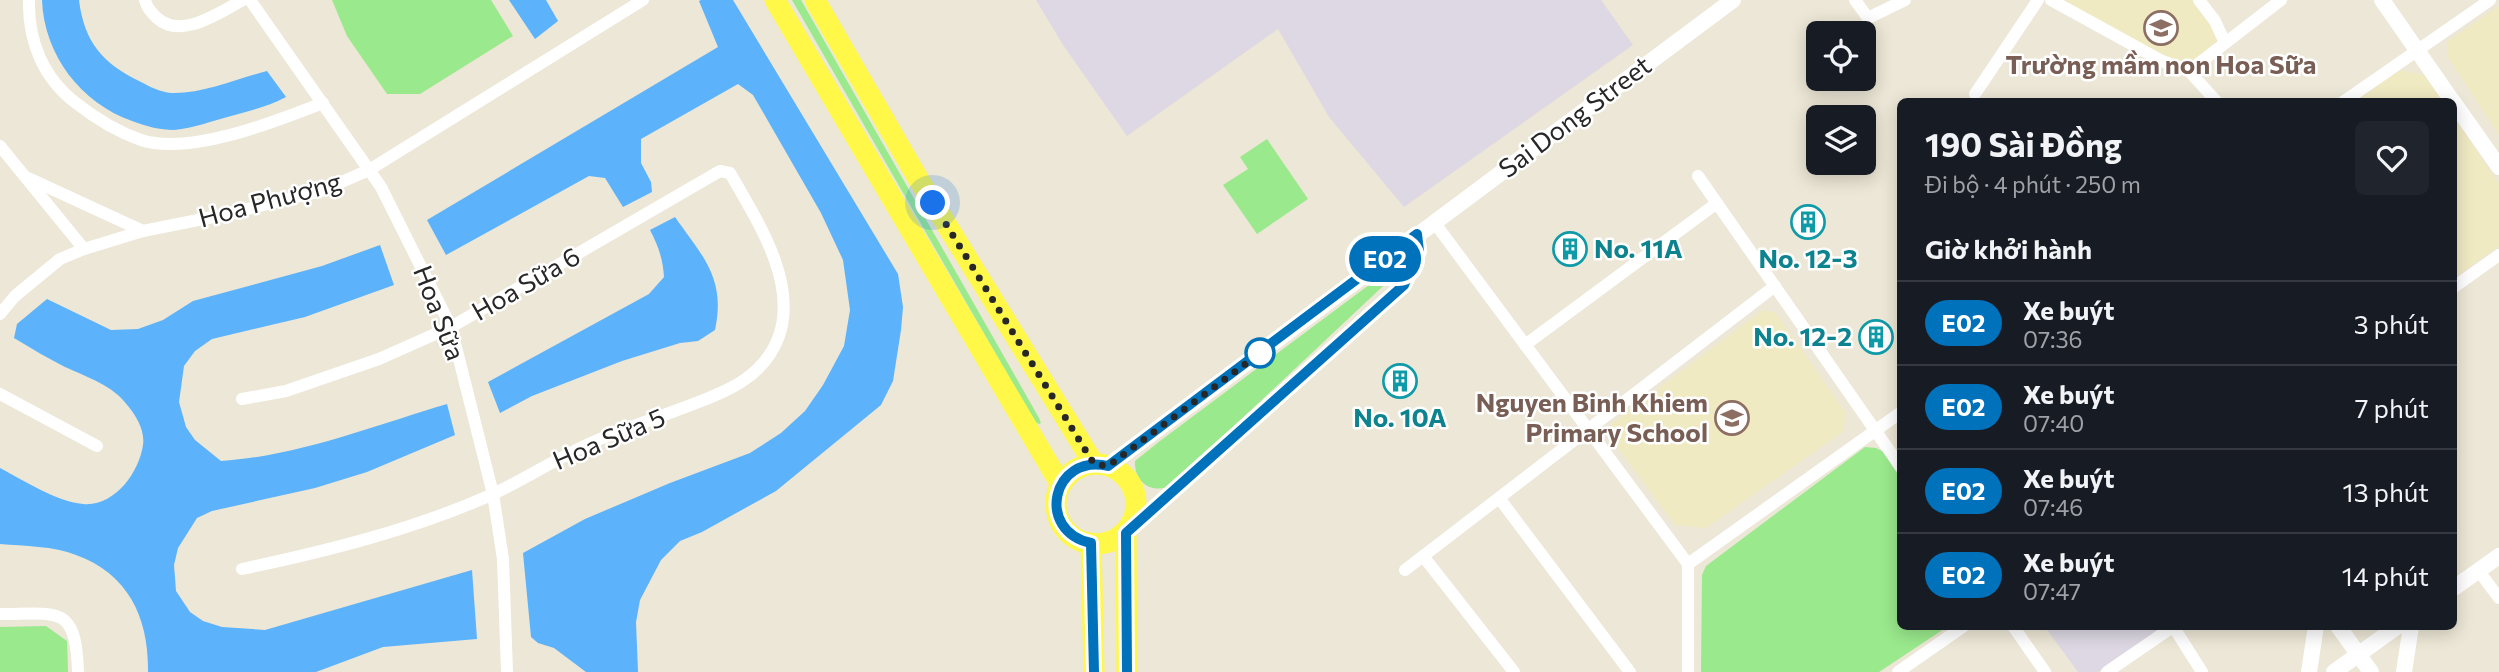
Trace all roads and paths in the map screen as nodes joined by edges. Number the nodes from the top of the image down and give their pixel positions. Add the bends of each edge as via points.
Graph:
1 (29, 0) edge
2 (145, 0) edge
3 (243, 0) edge
4 (250, 0) edge
5 (775, 0) edge
6 (815, 0) edge
7 (1733, 0) edge
8 (1855, 0) edge
9 (1905, 0) edge
10 (2038, 0) edge
11 (2052, 0) edge
12 (2199, 0) edge
13 (2281, 0) edge
14 (2382, 0) edge
15 (2490, 0) edge
16 (634, 2) edge
17 (2225, 43) junction
18 (2416, 49) junction
19 (2189, 71) junction
20 (1975, 94) dead end
21 (2213, 98) edge
22 (2349, 98) edge
23 (2450, 98) edge
24 (323, 103) junction
25 (2457, 108) edge
26 (0, 146) edge
27 (2499, 167) edge
28 (369, 170) junction
29 (720, 171) joint
30 (1698, 176) dead end
31 (24, 177) junction
32 (1717, 202) junction
33 (1434, 222) junction
34 (143, 230) junction
35 (1417, 234) junction
36 (84, 249) junction
37 (2499, 255) edge
38 (2457, 285) edge
39 (1775, 286) junction
40 (0, 314) edge
41 (451, 327) junction
42 (1525, 345) junction
43 (0, 394) edge
44 (242, 399) dead end
45 (1897, 415) edge
46 (1588, 429) junction
47 (1876, 430) junction
48 (97, 446) dead end
49 (1897, 462) edge
50 (1101, 465) junction
51 (1061, 485) junction
52 (493, 494) junction
53 (1499, 498) junction
54 (1126, 533) junction
55 (1091, 543) junction
56 (1423, 556) junction
57 (2499, 556) edge
58 (1688, 564) junction
59 (242, 569) dead end
60 (1405, 570) dead end
61 (2478, 570) junction
62 (2457, 586) edge
63 (2499, 598) edge
64 (0, 614) edge
65 (1958, 630) edge
66 (2016, 630) edge
67 (2170, 630) edge
68 (2176, 630) edge
69 (2315, 630) edge
70 (2341, 630) edge
71 (2392, 630) edge
72 (2410, 630) edge
73 (2358, 654) junction
74 (78, 672) edge
75 (507, 672) edge
76 (1094, 672) edge
77 (1127, 672) edge
78 (1514, 672) edge
79 (1630, 672) edge
80 (1688, 672) edge
81 (1898, 672) edge
82 (2045, 672) edge
83 (2107, 672) edge
84 (2202, 672) edge
85 (2309, 672) edge
86 (2333, 672) edge
87 (2371, 672) edge
88 (2404, 672) edge

1 - 24 street via 32,41 63,93 87,112 143,141 197,141 231,135
2 - 3 street via 159,21 187,26
4 - 24 street, Hoa Sữa
5 - 51 main road
6 - 50 main road via 926,191
7 - 33 street, Sai Dong Street
8 - 9 street via 1867,19
10 - 20 street
11 - 19 street via 2162,61
12 - 17 street via 2216,21
13 - 17 street
14 - 18 street
15 - 18 street
16 - 28 street, Hoa Phượng
17 - 19 street
18 - 22 street
18 - 23 street
19 - 21 street
24 - 28 street, Hoa Sữa
25 - 27 street
26 - 31 street
28 - 34 street, Hoa Phượng via 321,191
28 - 41 street, Hoa Sữa
29 - 41 street, Hoa Sữa 6
29 - 52 street, Hoa Sữa 5 via 730,173 776,262 783,312 779,336 767,359 732,390 599,439
30 - 32 street
31 - 34 street
31 - 36 street
32 - 39 street
32 - 42 street
33 - 35 street, Sai Dong Street
33 - 42 street
34 - 36 street, Hoa Phượng
35 - 50 street, Sai Dong Street
35 - 54 street via 1419,251 1404,285
36 - 40 street, Hoa Phượng via 61,259
37 - 38 street
39 - 46 street
39 - 47 street
41 - 44 street, Hoa Sữa 6 via 379,359 286,391
41 - 52 street, Hoa Sữa
42 - 46 street
43 - 48 street
45 - 47 street
46 - 53 street
46 - 58 street
47 - 49 street
47 - 58 street
50 - 51 main road via 1076,470
50 - 54 main road via 1126,477 1134,492 1134,516
51 - 55 main road via 1056,506 1062,523 1074,537
52 - 59 street, Hoa Sữa 5 via 404,529
52 - 75 street, Hoa Sữa via 503,559
53 - 56 street
53 - 79 street
54 - 55 main road
54 - 77 main road
55 - 76 main road
56 - 60 street
56 - 78 street
57 - 61 street
58 - 80 street
61 - 62 street
61 - 63 street
64 - 74 street via 54,614 69,623 77,642
65 - 81 street
66 - 82 street
67 - 83 street
68 - 84 street
69 - 85 street
70 - 73 street
71 - 73 street
72 - 88 street
73 - 86 street
73 - 87 street

